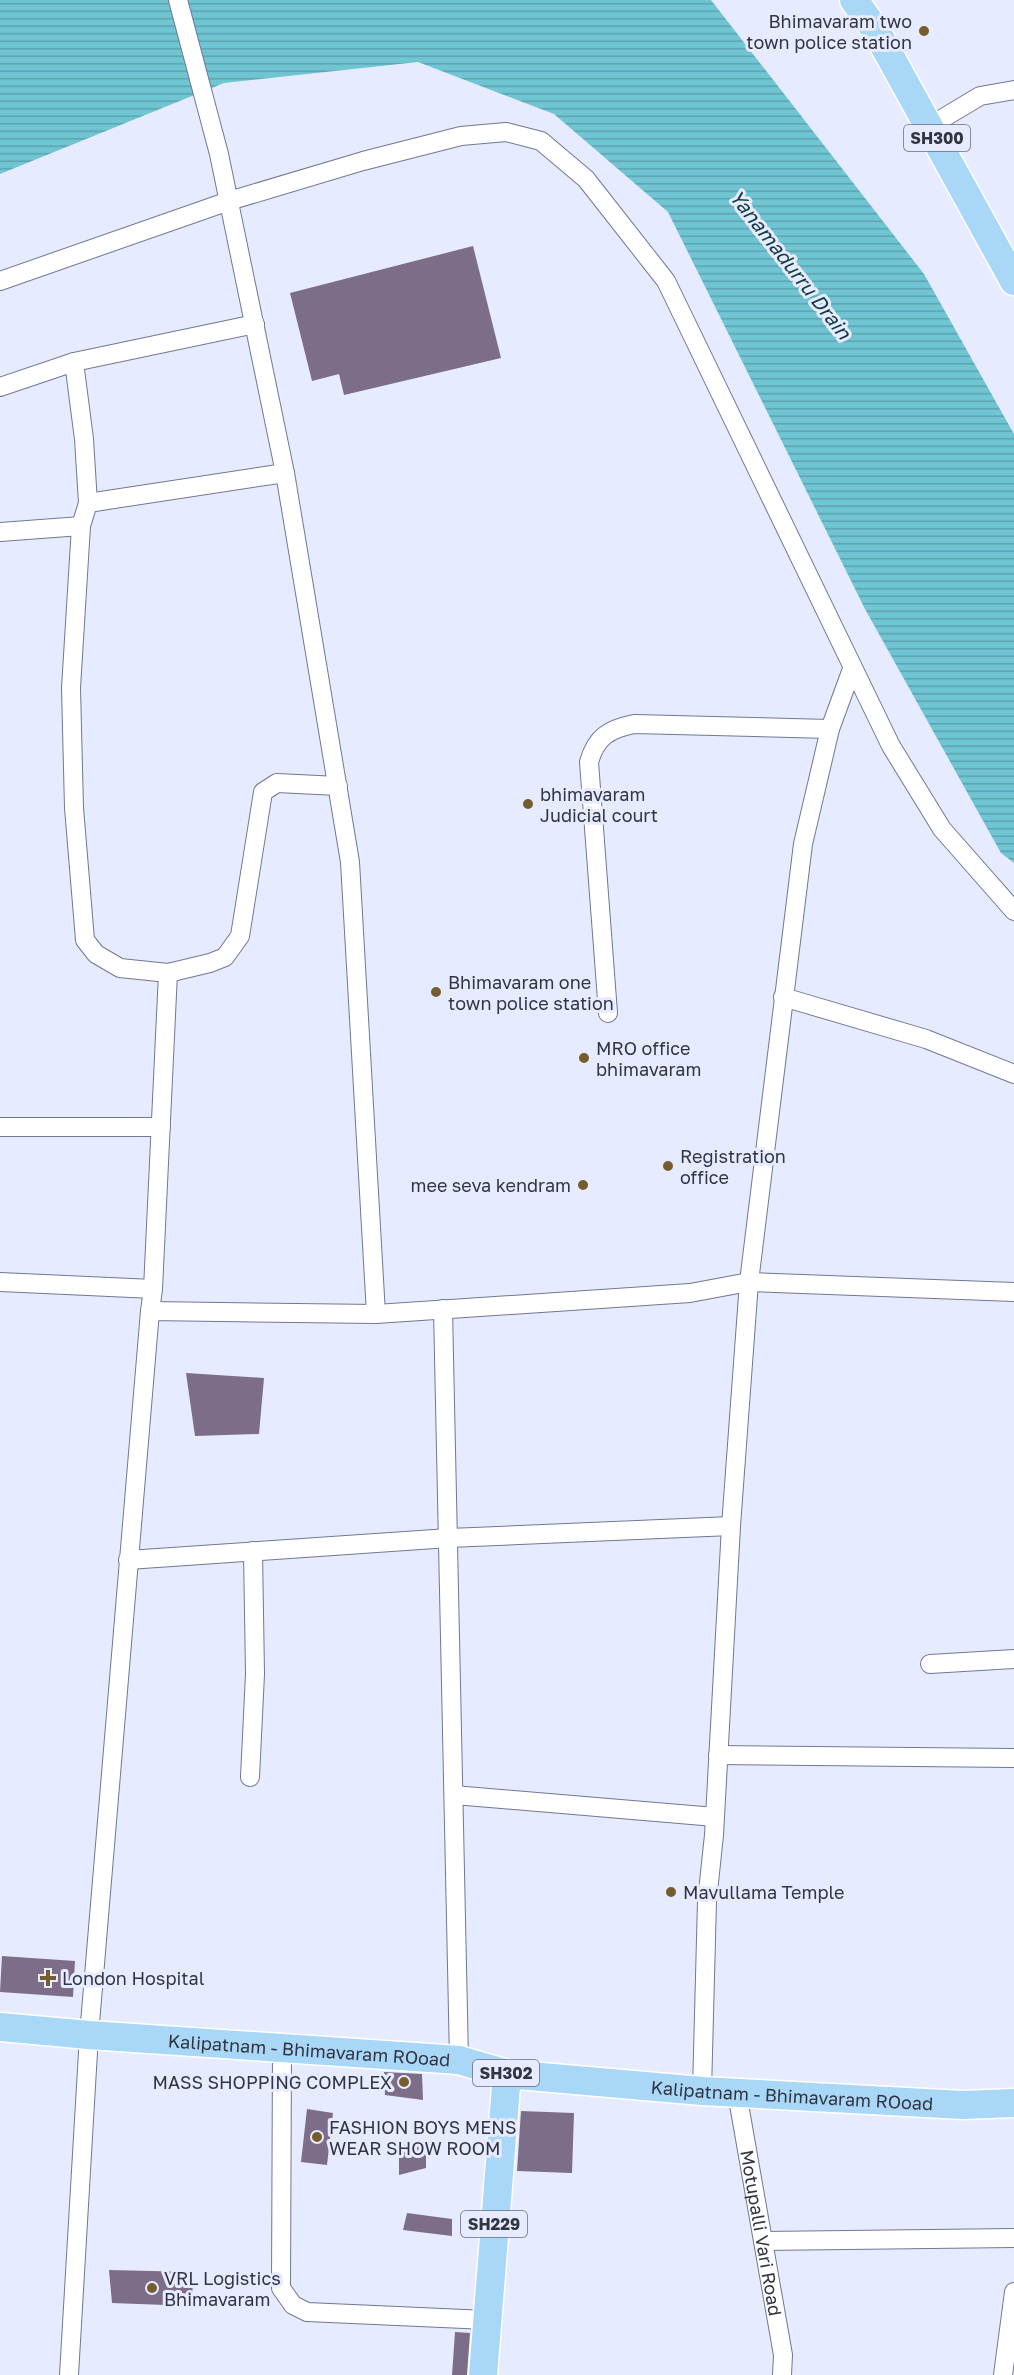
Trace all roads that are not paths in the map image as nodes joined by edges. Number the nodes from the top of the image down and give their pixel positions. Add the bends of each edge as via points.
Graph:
1 (178, 0) edge
2 (854, 0) edge
3 (1014, 90) edge
4 (930, 126) junction
5 (229, 201) junction
6 (0, 281) edge
7 (1014, 281) edge
8 (255, 324) junction
9 (75, 362) junction
10 (0, 387) edge
11 (285, 473) junction
12 (88, 503) junction
13 (81, 526) junction
14 (0, 532) edge
15 (852, 669) junction
16 (830, 729) junction
17 (338, 786) junction
18 (1014, 911) edge
19 (168, 973) junction
20 (783, 997) junction
21 (608, 1013) dead end
22 (1014, 1074) edge
23 (161, 1127) junction
24 (0, 1128) edge
25 (0, 1282) edge
26 (749, 1282) junction
27 (153, 1289) junction
28 (1014, 1292) edge
29 (443, 1309) junction
30 (150, 1311) junction
31 (376, 1314) junction
32 (731, 1526) junction
33 (449, 1538) junction
34 (253, 1551) junction
35 (128, 1560) junction
36 (1014, 1659) edge
37 (930, 1664) dead end
38 (718, 1755) junction
39 (1014, 1758) edge
40 (250, 1777) dead end
41 (454, 1795) junction
42 (715, 1818) junction
43 (0, 2026) edge
44 (89, 2035) junction
45 (282, 2048) junction
46 (459, 2060) junction
47 (507, 2074) junction
48 (702, 2091) junction
49 (737, 2093) junction
50 (1014, 2103) edge
51 (1014, 2238) edge
52 (763, 2241) junction
53 (1014, 2292) edge
54 (487, 2320) junction
55 (69, 2375) edge
56 (483, 2375) edge
57 (782, 2375) edge
58 (1003, 2375) edge

1 - 5 street
2 - 4 main road, SH300
3 - 4 street via 980,96
4 - 7 main road, SH300
5 - 6 street
5 - 8 street
5 - 15 street via 461,136 506,132 541,141 586,179 666,281
8 - 9 street
8 - 11 street
9 - 10 street
9 - 12 street
11 - 12 street
11 - 17 street
12 - 13 street
13 - 14 street
13 - 19 street via 71,688 74,808 85,940 96,954 120,968
15 - 16 street
15 - 18 street via 891,746 942,830
16 - 20 street via 803,844
16 - 21 street via 634,724 618,727 593,746 589,762
17 - 19 street via 277,783 263,792 240,936 225,957
17 - 31 street via 351,862
19 - 23 street
20 - 22 street via 926,1039
20 - 26 street
23 - 24 street
23 - 27 street
25 - 27 street
26 - 28 street
26 - 29 street via 690,1293
26 - 32 street
27 - 30 street
29 - 31 street
29 - 33 street
30 - 31 street
30 - 35 street
32 - 33 street
32 - 38 street
33 - 34 street
33 - 41 street
34 - 35 street
34 - 40 street via 255,1674
35 - 44 street
36 - 37 street
38 - 39 street
38 - 42 street
41 - 42 street
41 - 46 street
42 - 48 street via 707,1901
43 - 44 main road, Kalipatnam - Bhimavaram ROoad / SH302
44 - 45 main road, Kalipatnam - Bhimavaram ROoad / SH302
44 - 55 street
45 - 46 main road, Kalipatnam - Bhimavaram ROoad / SH302
45 - 54 street via 281,2288 292,2305 307,2312
46 - 47 main road, Kalipatnam - Bhimavaram ROoad / SH302
47 - 48 main road, Kalipatnam - Bhimavaram ROoad / SH302
47 - 54 main road, SH229
48 - 49 main road, Kalipatnam - Bhimavaram ROoad / SH302
49 - 50 main road, Kalipatnam - Bhimavaram ROoad / SH302 via 963,2105
49 - 52 street, Motupalli Vari Road
51 - 52 street
52 - 57 street, Motupalli Vari Road via 783,2355
53 - 58 street
54 - 56 main road, SH229

